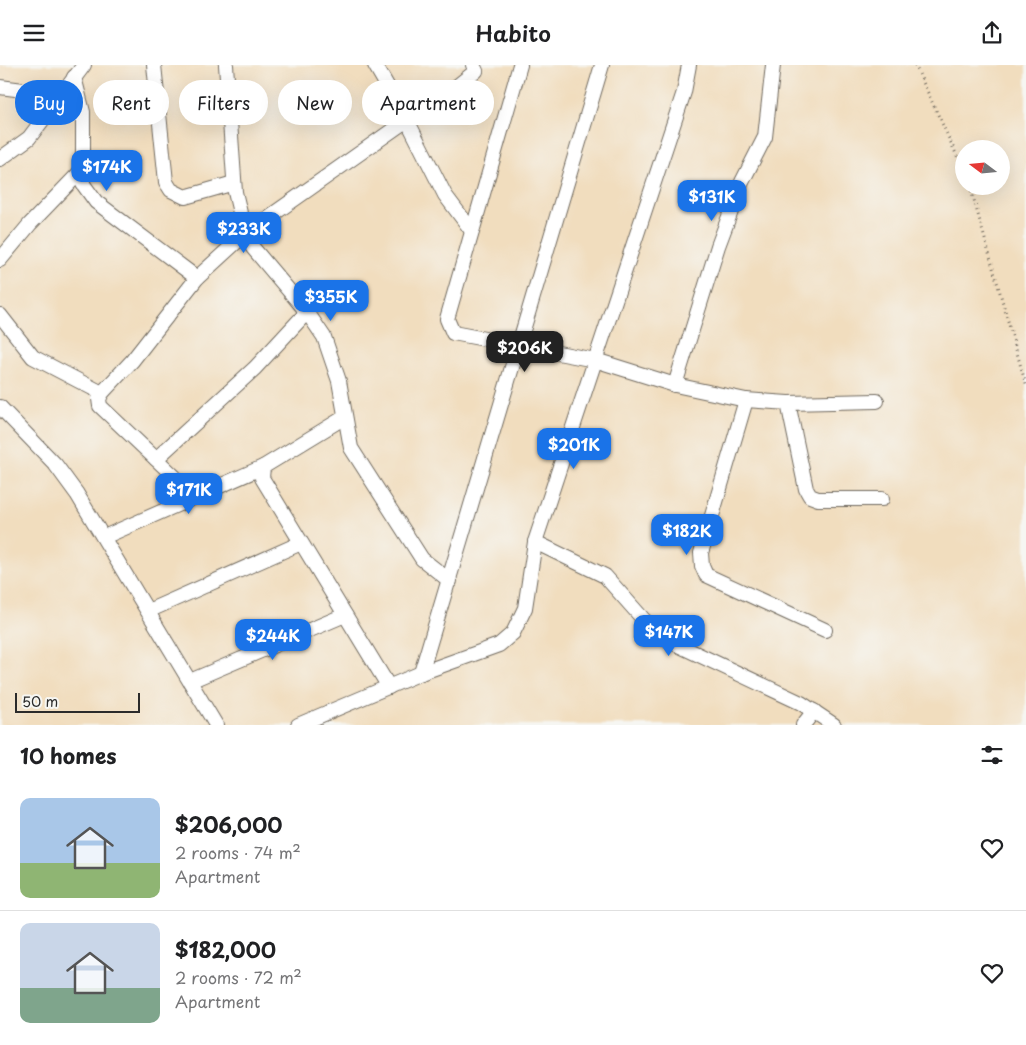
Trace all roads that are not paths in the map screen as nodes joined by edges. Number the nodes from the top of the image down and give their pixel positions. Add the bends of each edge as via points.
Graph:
1 (84, 65) edge
2 (154, 65) edge
3 (226, 65) edge
4 (375, 65) edge
5 (473, 65) edge
6 (520, 65) edge
7 (602, 65) edge
8 (689, 65) edge
9 (773, 65) edge
10 (74, 77) junction
11 (72, 80) edge
12 (384, 80) edge
13 (465, 80) edge
14 (0, 87) edge
15 (15, 89) edge
16 (39, 125) edge
17 (400, 125) edge
18 (410, 125) edge
19 (0, 159) edge
20 (83, 169) junction
21 (234, 183) junction
22 (472, 231) junction
23 (245, 233) junction
24 (0, 260) edge
25 (197, 278) junction
26 (307, 312) junction
27 (0, 315) edge
28 (517, 347) junction
29 (595, 360) junction
30 (675, 385) junction
31 (102, 393) junction
32 (746, 400) junction
33 (876, 401) dead end
34 (788, 403) junction
35 (0, 407) edge
36 (345, 417) junction
37 (156, 459) junction
38 (263, 467) junction
39 (195, 497) junction
40 (882, 499) dead end
41 (104, 537) junction
42 (534, 542) junction
43 (301, 543) junction
44 (450, 581) junction
45 (148, 611) junction
46 (345, 615) junction
47 (825, 630) dead end
48 (420, 673) junction
49 (190, 681) junction
50 (389, 687) junction
51 (814, 711) junction
52 (216, 725) edge
53 (298, 725) edge
54 (803, 725) edge
55 (834, 725) edge

1 - 10 street
2 - 21 street via 166,182 171,190 185,197
3 - 21 street
4 - 12 street
5 - 13 street via 476,71
6 - 22 street
7 - 28 street
8 - 29 street via 684,92
9 - 30 street via 765,137 742,181 725,227
10 - 11 street
10 - 20 street via 83,112
14 - 15 street
16 - 19 street via 29,138
17 - 23 street
18 - 22 street via 445,195
20 - 24 street
20 - 25 street via 83,184 96,202
21 - 23 street
22 - 28 street via 447,319 453,333
23 - 25 street
23 - 26 street via 253,248
25 - 31 street via 132,361
26 - 36 street via 324,337 339,381
26 - 37 street via 255,368
27 - 31 street via 33,357
28 - 29 street
28 - 44 street
29 - 30 street
29 - 42 street
30 - 32 street
31 - 37 street via 100,406
32 - 34 street
32 - 47 street via 701,553 702,566 706,575
33 - 34 street
34 - 40 street via 810,496 818,499
35 - 41 street via 55,465
36 - 38 street
36 - 44 street via 351,448 394,518 422,559
37 - 39 street
38 - 39 street
38 - 43 street via 262,478
39 - 41 street
41 - 45 street
42 - 48 street via 525,608 513,633 500,645
42 - 51 street via 605,576 663,638
43 - 45 street
43 - 46 street
44 - 48 street
45 - 49 street
46 - 49 street
46 - 50 street
48 - 50 street
49 - 52 street
50 - 53 street
51 - 54 street
51 - 55 street

